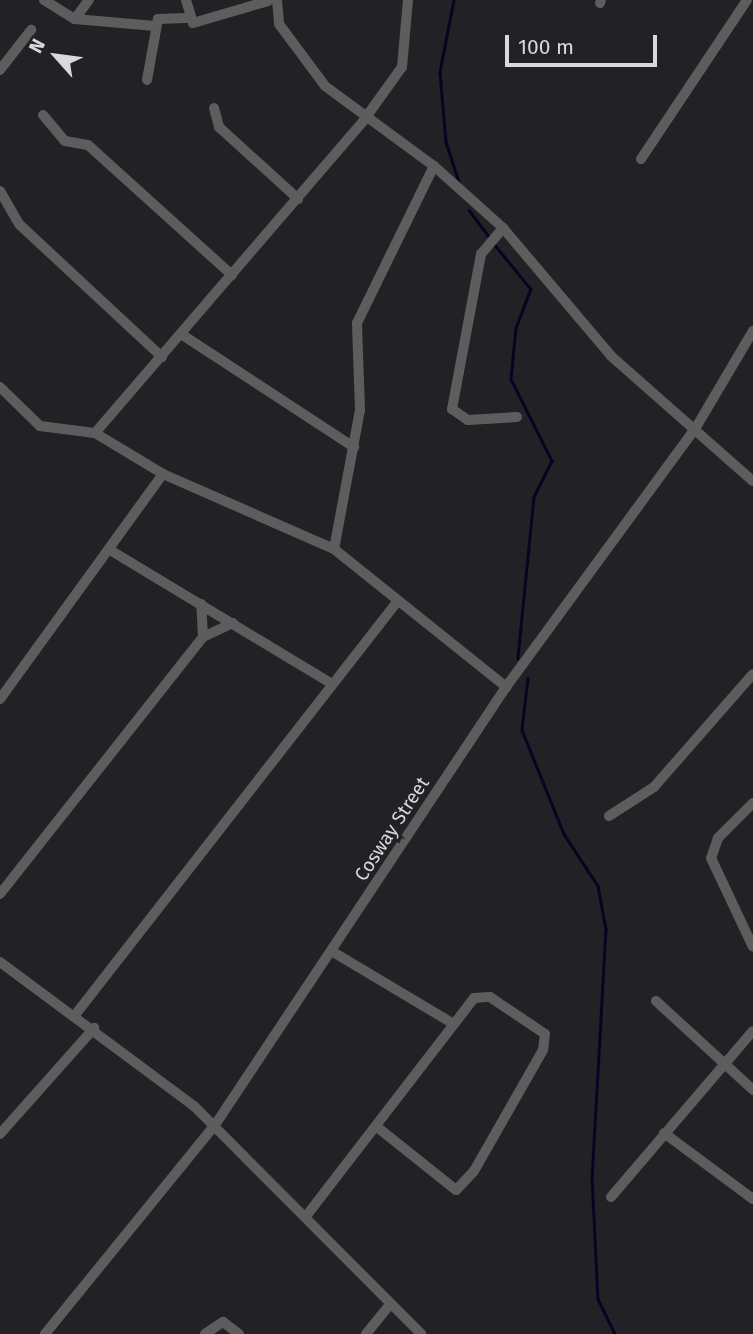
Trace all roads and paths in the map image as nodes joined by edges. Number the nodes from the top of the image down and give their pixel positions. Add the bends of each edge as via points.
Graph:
1 (44, 0) edge
2 (89, 0) edge
3 (186, 0) edge
4 (408, 0) edge
5 (747, 0) edge
6 (272, 1) edge
7 (186, 18) junction
8 (75, 19) junction
9 (155, 26) junction
10 (31, 30) dead end
11 (0, 69) edge
12 (147, 80) dead end
13 (214, 108) dead end
14 (43, 115) dead end
15 (364, 120) junction
16 (641, 159) dead end
17 (434, 166) junction
18 (0, 191) edge
19 (298, 199) junction
20 (503, 228) junction
21 (232, 275) junction
22 (753, 331) edge
23 (181, 334) junction
24 (162, 357) junction
25 (0, 387) edge
26 (517, 417) dead end
27 (695, 429) junction
28 (95, 433) junction
29 (354, 447) junction
30 (163, 474) junction
31 (753, 481) edge
32 (334, 549) junction
33 (110, 550) junction
34 (397, 602) junction
35 (201, 604) junction
36 (233, 623) junction
37 (203, 637) junction
38 (753, 674) edge
39 (332, 684) junction
40 (506, 687) junction
41 (0, 699) edge
42 (753, 803) edge
43 (609, 816) dead end
44 (0, 894) edge
45 (753, 947) edge
46 (332, 952) junction
47 (0, 962) edge
48 (656, 1002) dead end
49 (75, 1015) junction
50 (452, 1023) junction
51 (94, 1028) junction
52 (753, 1031) edge
53 (724, 1065) junction
54 (753, 1090) edge
55 (215, 1125) junction
56 (377, 1127) junction
57 (664, 1133) junction
58 (0, 1134) edge
59 (611, 1197) dead end
60 (753, 1199) edge
61 (307, 1214) junction
62 (389, 1306) junction
63 (45, 1334) edge
64 (205, 1334) edge
65 (239, 1334) edge
66 (366, 1334) edge
67 (421, 1334) edge

1 - 8 street
2 - 8 street
3 - 7 street
4 - 15 street via 402,67
5 - 16 street
6 - 7 street via 193,23
6 - 15 street via 279,24 325,86
7 - 9 street via 166,15
8 - 9 street
9 - 12 street
10 - 11 street
13 - 19 street via 219,127
14 - 21 street via 65,141 88,145
15 - 17 street
15 - 19 street
17 - 20 street
17 - 29 street via 357,324 361,370
18 - 24 street via 20,225
19 - 21 street
20 - 26 street via 485,250 457,358 452,409 468,420
20 - 27 street via 611,356
21 - 23 street
22 - 27 street, Cosway Street
23 - 24 street
23 - 29 street
24 - 28 street
25 - 28 street via 40,426
27 - 31 street
27 - 40 street, Cosway Street
28 - 30 street
29 - 32 street
30 - 32 street
30 - 33 street
32 - 34 street
33 - 35 street
33 - 41 street
34 - 39 street
34 - 40 street
35 - 36 street
35 - 37 street
36 - 37 street
36 - 39 street
37 - 44 street
38 - 43 street via 654,787
39 - 49 street
40 - 46 street, Cosway Street
42 - 45 street via 718,838 711,858
46 - 50 street
46 - 55 street, Cosway Street
47 - 49 street
48 - 53 street
49 - 51 street
50 - 56 street
50 - 56 street via 482,995 541,1028 547,1041 467,1182 449,1186
51 - 55 street
51 - 58 street
52 - 53 street
53 - 54 street
53 - 57 street
55 - 61 street
55 - 63 street, Cosway Street
56 - 61 street
57 - 59 street
57 - 60 street
61 - 62 street
62 - 66 street
62 - 67 street
64 - 65 street via 223,1322

